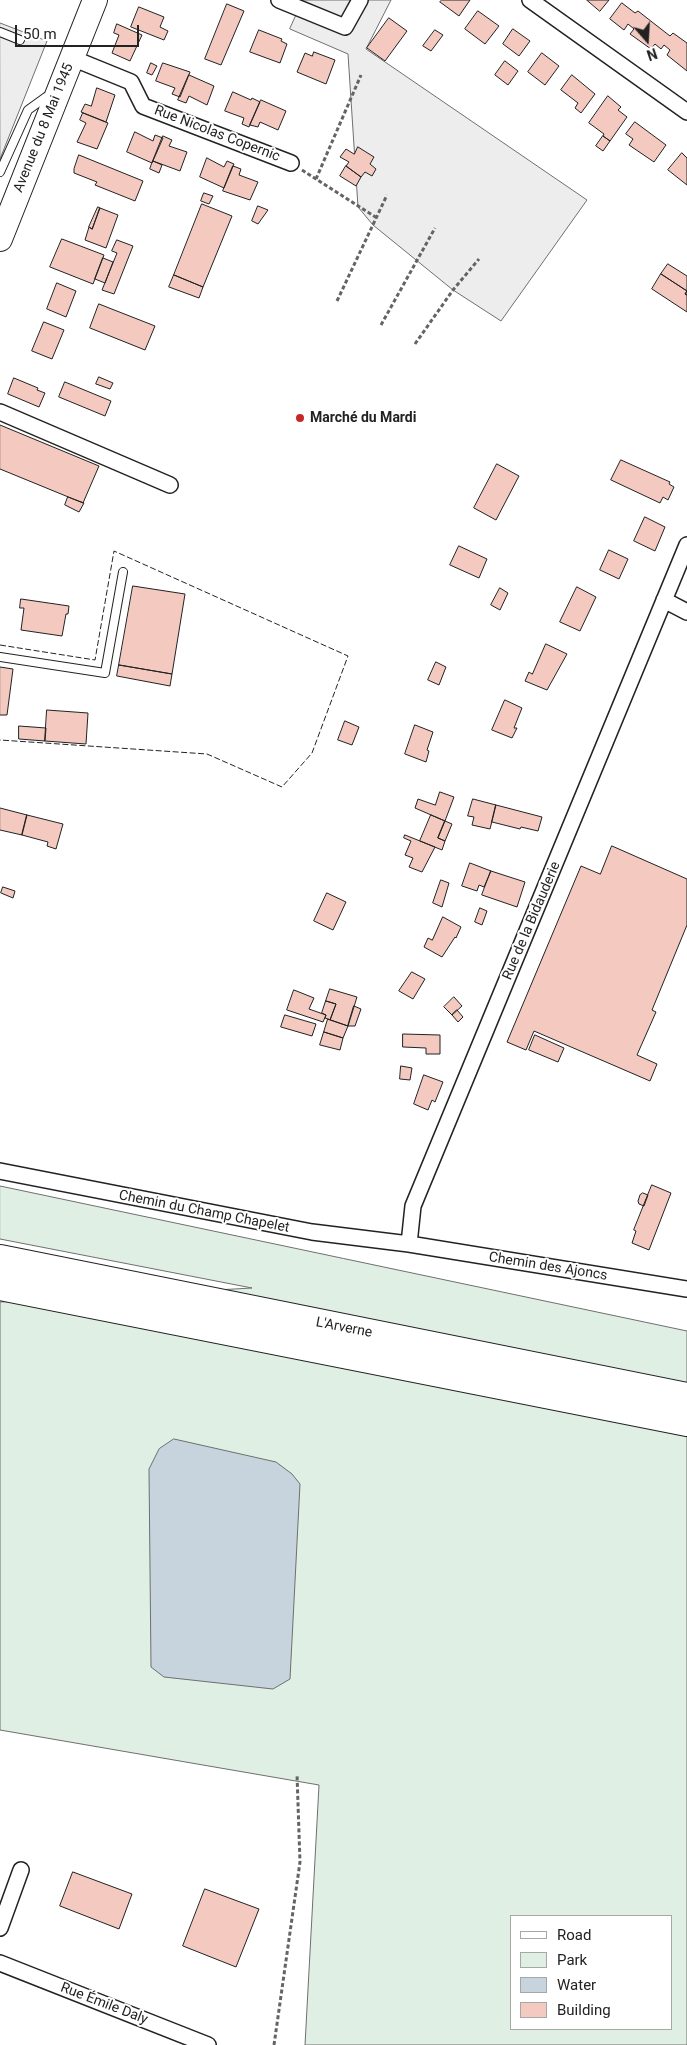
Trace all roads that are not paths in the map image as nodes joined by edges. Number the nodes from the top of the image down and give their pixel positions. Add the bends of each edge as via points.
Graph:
1 (95, 0) edge
2 (279, 0) edge
3 (360, 0) edge
4 (530, 0) edge
5 (0, 32) edge
6 (20, 40) dead end
7 (72, 58) junction
8 (59, 92) junction
9 (687, 112) edge
10 (291, 163) road end
11 (0, 172) edge
12 (1, 231) edge
13 (0, 412) edge
14 (170, 485) dead end
15 (687, 545) edge
16 (123, 572) dead end
17 (664, 600) junction
18 (687, 612) edge
19 (0, 658) edge
20 (0, 1171) edge
21 (409, 1244) junction
22 (0, 1259) edge
23 (0, 1286) edge
24 (687, 1289) edge
25 (687, 1397) edge
26 (687, 1422) edge
27 (21, 1870) dead end
28 (0, 1928) edge
29 (0, 1964) edge
30 (208, 2045) edge

1 - 7 main road, Avenue du 8 Mai 1945
2 - 3 street via 345,27
4 - 9 street
5 - 6 lane
7 - 8 main road, Avenue du 8 Mai 1945
7 - 10 street, Rue Nicolas Copernic via 131,82 142,106
8 - 11 lane via 28,110
8 - 12 main road, Avenue du 8 Mai 1945
13 - 14 street
15 - 17 street, Rue de la Bidauderie
16 - 19 lane via 105,673
17 - 18 street
17 - 21 street, Rue de la Bidauderie via 413,1206
20 - 21 street, Chemin du Champ Chapelet via 312,1232
21 - 24 street, Chemin des Ajoncs
22 - 25 highway, L'Arverne
23 - 26 highway, L'Arverne
27 - 28 street
29 - 30 street, Rue Émile Daly

